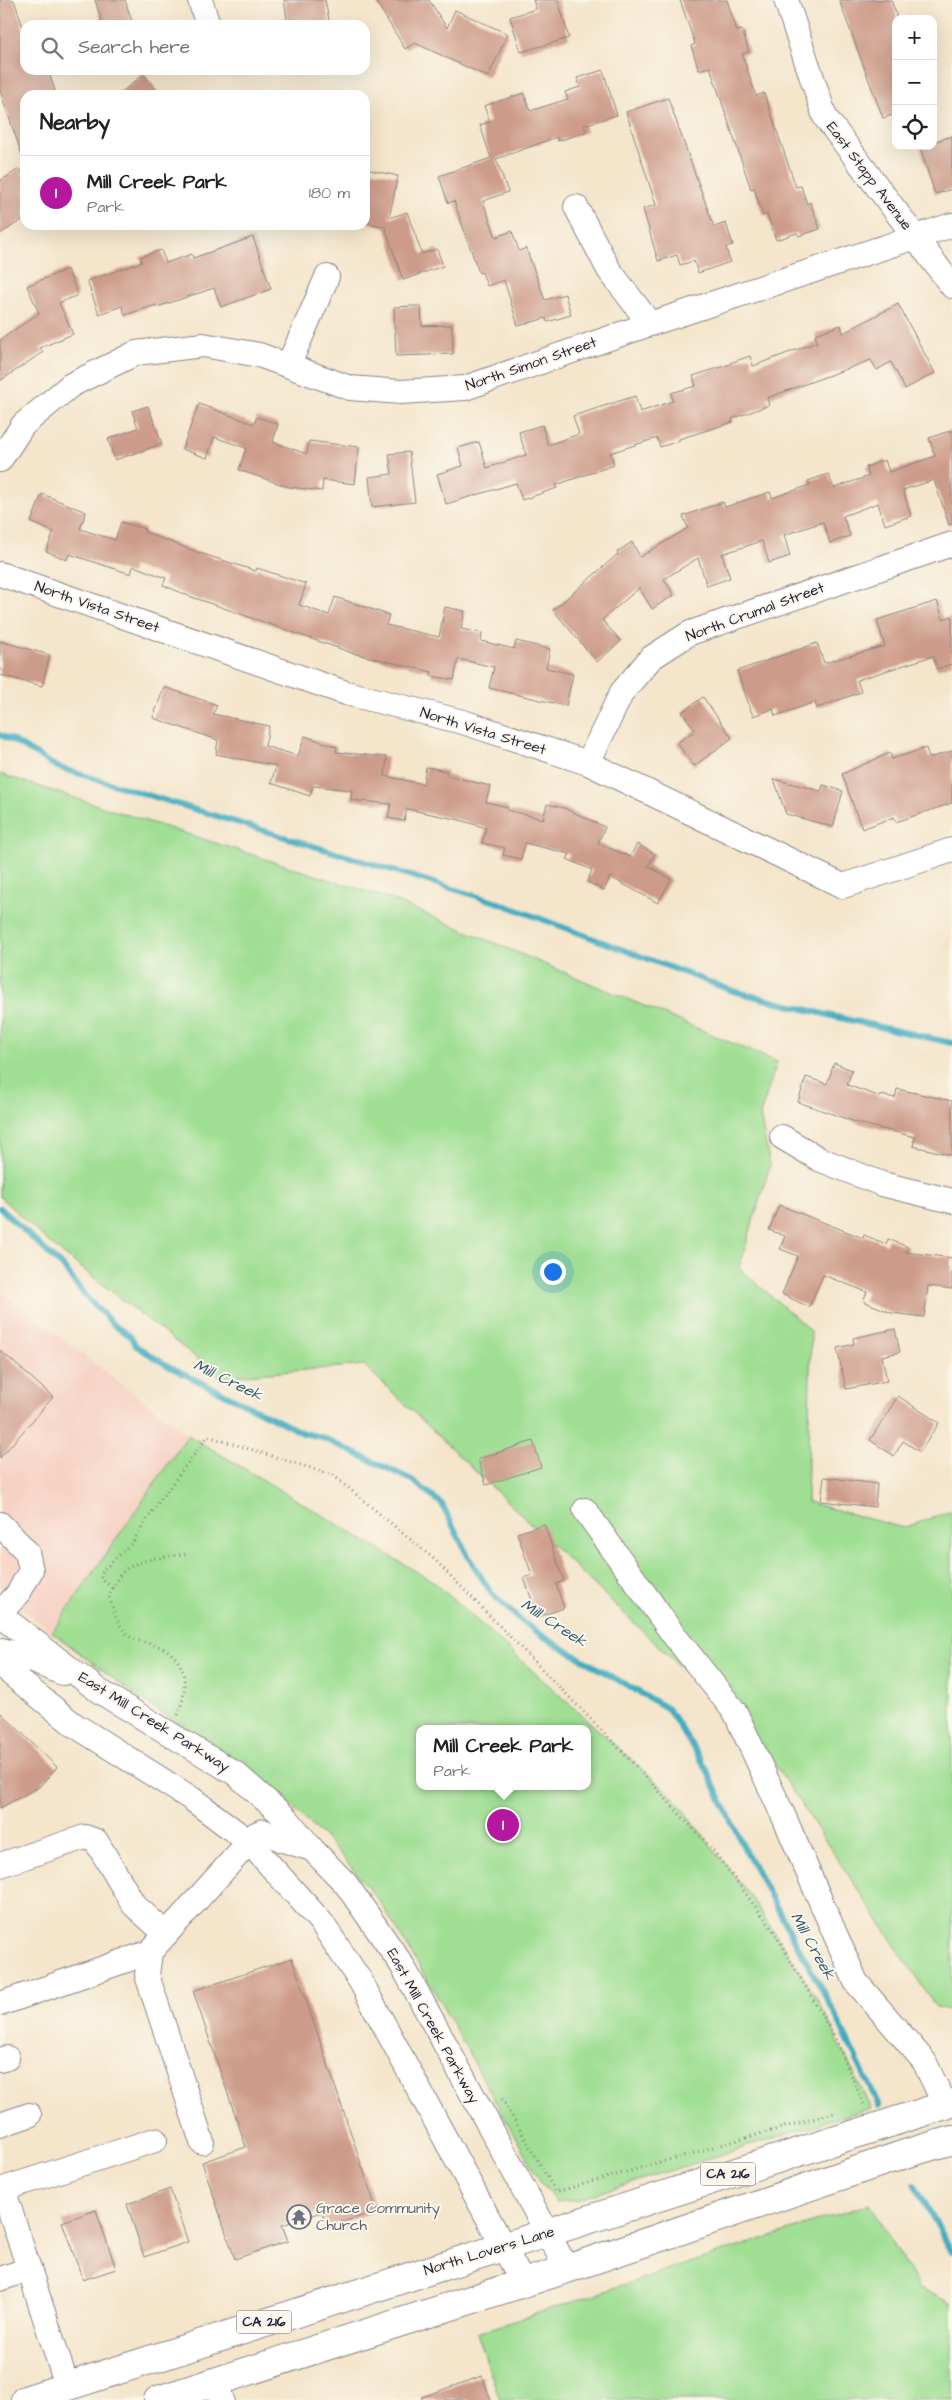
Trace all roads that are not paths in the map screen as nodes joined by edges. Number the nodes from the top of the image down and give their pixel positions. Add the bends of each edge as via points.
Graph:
1 (200, 0) edge
2 (786, 0) edge
3 (206, 20) edge
4 (576, 207) dead end
5 (952, 225) edge
6 (915, 238) junction
7 (327, 277) dead end
8 (952, 286) edge
9 (650, 324) junction
10 (289, 364) junction
11 (0, 460) edge
12 (952, 544) edge
13 (0, 574) edge
14 (588, 763) junction
15 (952, 850) edge
16 (782, 1137) dead end
17 (952, 1201) edge
18 (585, 1510) dead end
19 (0, 1524) edge
20 (0, 1614) edge
21 (0, 1650) edge
22 (0, 1664) edge
23 (86, 1681) junction
24 (249, 1842) junction
25 (312, 1849) junction
26 (0, 1865) edge
27 (166, 1934) junction
28 (150, 1952) junction
29 (0, 2004) edge
30 (948, 2104) edge
31 (29, 2115) dead end
32 (0, 2125) edge
33 (155, 2140) dead end
34 (952, 2140) edge
35 (202, 2142) dead end
36 (2, 2184) edge
37 (547, 2233) junction
38 (504, 2246) junction
39 (30, 2269) junction
40 (567, 2269) junction
41 (0, 2279) edge
42 (523, 2283) junction
43 (67, 2386) junction
44 (218, 2391) edge
45 (25, 2400) edge
46 (158, 2400) edge

1 - 3 street
2 - 6 street, East Stapp Avenue via 825,117
4 - 9 street via 609,270
5 - 6 street, North Simon Street
6 - 8 street, East Stapp Avenue
6 - 9 street, North Simon Street
7 - 10 street
9 - 10 street, North Simon Street via 465,388 401,392 350,388
10 - 11 street, North Simon Street via 203,345 136,353 71,385 23,424
12 - 14 street, North Crumal Street via 690,633 651,658 622,692
13 - 14 street, North Vista Street via 346,693 463,722
14 - 15 street, North Vista Street via 843,886
16 - 17 street via 819,1159 882,1184
18 - 30 street via 673,1634 735,1712 856,1982 924,2061
19 - 20 street via 27,1552 31,1570 18,1594
20 - 23 street, East Mill Creek Parkway
21 - 23 street
22 - 24 street via 73,1724 192,1799
23 - 25 street, East Mill Creek Parkway via 236,1774 287,1819
24 - 25 street via 263,1830
24 - 27 street
24 - 38 street via 321,1922 361,1982
25 - 37 street, East Mill Creek Parkway via 346,1884 402,1965
26 - 27 street via 86,1838 96,1841 134,1906
27 - 28 street
28 - 29 street
28 - 35 street via 147,1975
30 - 37 main road, North Lovers Lane / CA 216
31 - 32 street
33 - 36 street
34 - 40 main road, CA 216
36 - 39 street
37 - 38 main road, North Lovers Lane / CA 216
37 - 40 street, East Mill Creek Parkway
38 - 42 street
38 - 43 main road, North Lovers Lane / CA 216
39 - 41 street
39 - 43 street
40 - 42 main road, CA 216
42 - 44 main road, CA 216
43 - 45 main road, North Lovers Lane / CA 216
44 - 46 main road, CA 216

